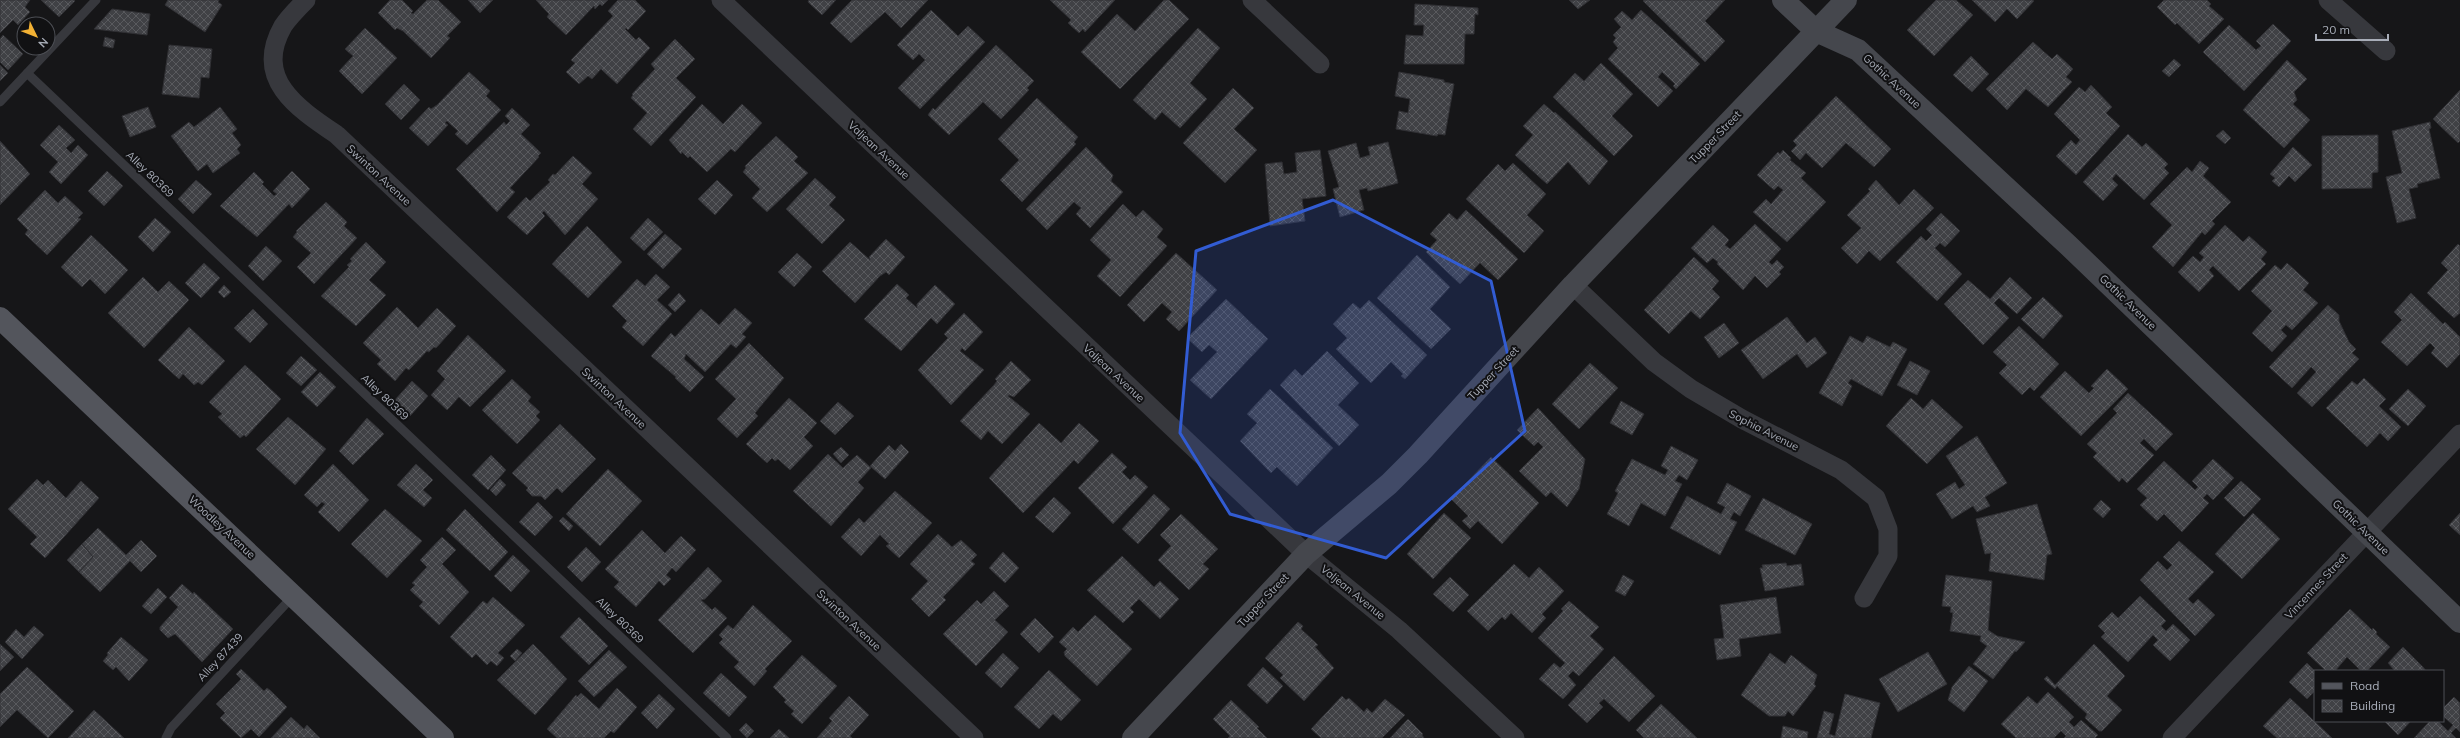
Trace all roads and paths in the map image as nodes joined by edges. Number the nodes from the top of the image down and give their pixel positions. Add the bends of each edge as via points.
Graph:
1 (96, 0) edge
2 (306, 0) edge
3 (721, 0) edge
4 (1252, 0) edge
5 (1783, 0) edge
6 (1846, 0) edge
7 (2328, 0) edge
8 (1816, 31) junction
9 (2386, 51) dead end
10 (1320, 64) dead end
11 (27, 73) junction
12 (0, 102) edge
13 (1574, 286) junction
14 (0, 318) edge
15 (2460, 434) edge
16 (2367, 533) junction
17 (1306, 554) junction
18 (294, 595) junction
19 (1864, 598) dead end
20 (2460, 622) edge
21 (166, 738) edge
22 (443, 738) edge
23 (727, 738) edge
24 (974, 738) edge
25 (1133, 738) edge
26 (1515, 738) edge
27 (2172, 738) edge

1 - 11 lane
2 - 24 street, Swinton Avenue via 284,25 274,50 274,71 280,87 305,114 337,135
3 - 17 street, Valjean Avenue
4 - 10 street
5 - 8 street, Gothic Avenue
6 - 8 street, Tupper Street
7 - 9 street
8 - 13 street, Tupper Street
8 - 16 street, Gothic Avenue via 1858,50 2070,246
11 - 12 lane
11 - 23 lane, Alley 80369
13 - 17 street, Tupper Street via 1389,484
13 - 19 street, Sophia Avenue via 1654,362 1691,389 1742,419 1842,470 1876,498 1888,529 1888,556
14 - 18 main road, Woodley Avenue
15 - 16 street, Vincennes Street
16 - 20 street, Gothic Avenue
16 - 27 street, Vincennes Street
17 - 25 street, Tupper Street
17 - 26 street, Valjean Avenue via 1399,630
18 - 21 lane, Alley 87439 via 171,728
18 - 22 main road, Woodley Avenue

